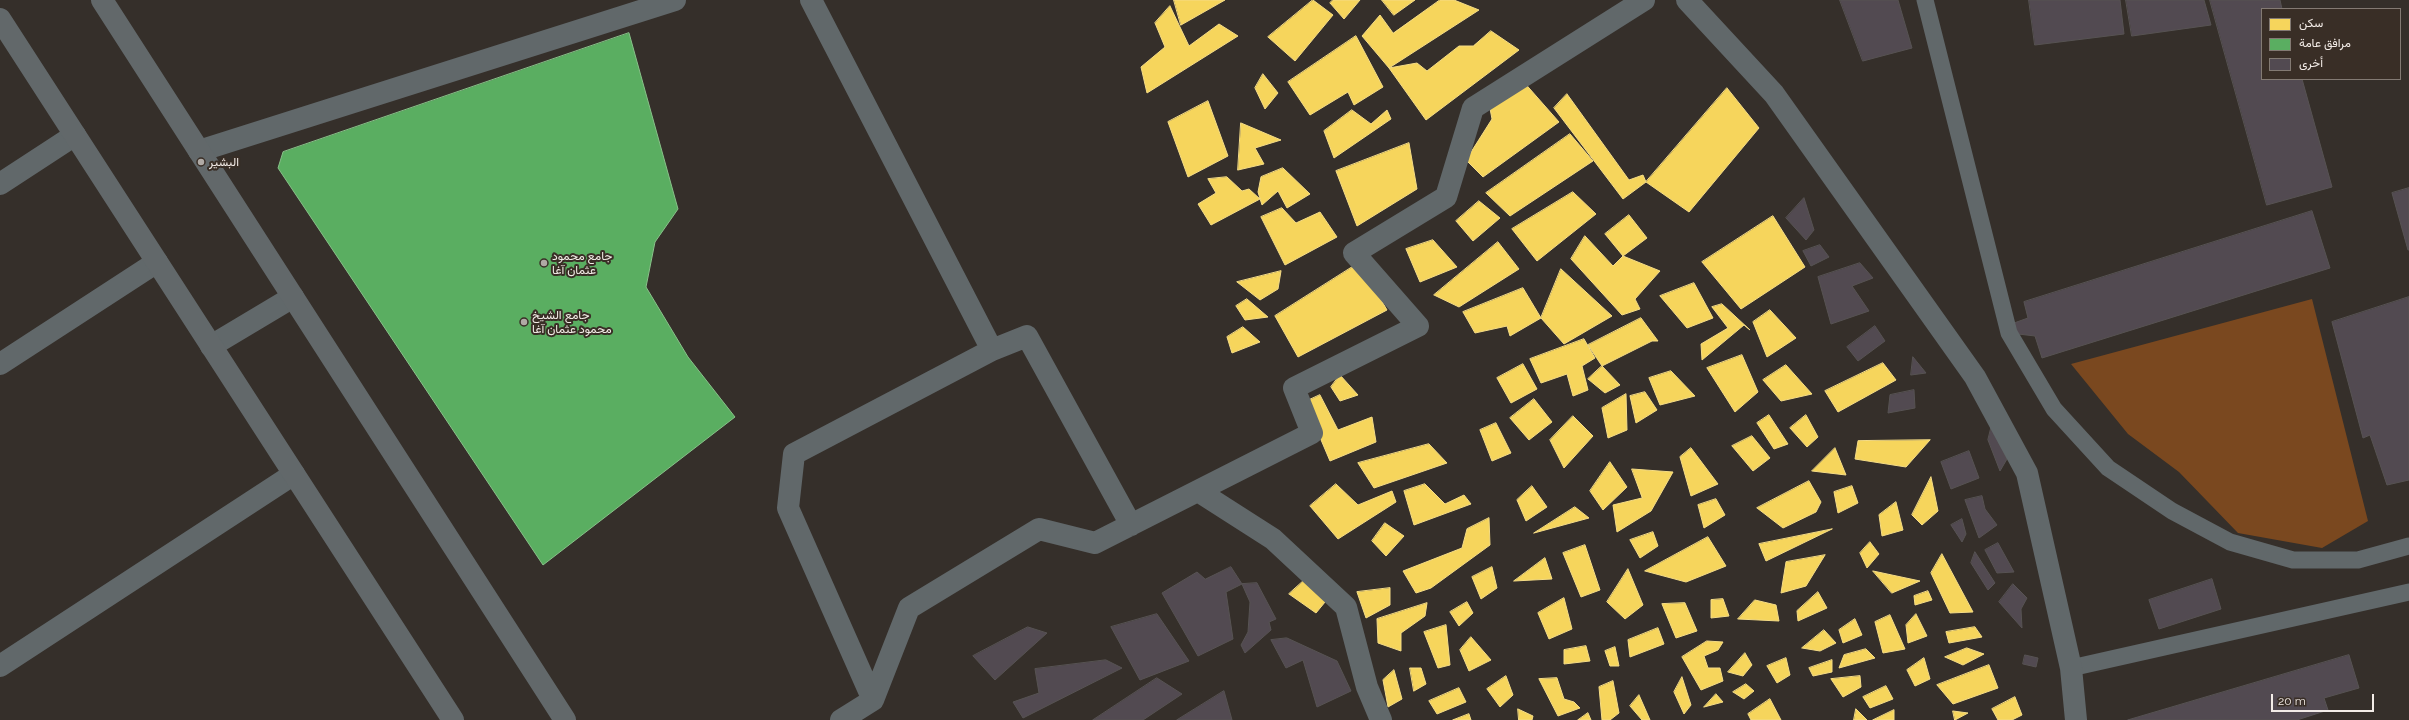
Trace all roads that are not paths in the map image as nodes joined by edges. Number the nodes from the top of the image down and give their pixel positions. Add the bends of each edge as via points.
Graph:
1 (102, 0) edge
2 (675, 0) edge
3 (811, 0) edge
4 (1644, 0) edge
5 (1687, 0) edge
6 (1925, 0) edge
7 (0, 19) edge
8 (75, 135) junction
9 (199, 151) junction
10 (0, 184) edge
11 (157, 262) junction
12 (293, 297) junction
13 (212, 346) junction
14 (992, 350) junction
15 (0, 364) edge
16 (294, 474) junction
17 (1198, 490) junction
18 (1131, 525) junction
19 (2409, 546) edge
20 (2409, 592) edge
21 (0, 666) edge
22 (2070, 668) junction
23 (873, 700) junction
24 (453, 720) edge
25 (565, 720) edge
26 (841, 720) edge
27 (1381, 720) edge
28 (2076, 720) edge

1 - 9 main road
2 - 9 street
3 - 14 street
4 - 17 street via 1473,108 1446,197 1354,253 1418,326 1294,388 1312,433
5 - 22 street via 1774,94 1975,377 2027,473
6 - 19 lane via 2009,333 2054,409 2108,468 2172,511 2230,542 2292,560 2358,560
7 - 8 main road
8 - 10 street
8 - 11 main road
9 - 12 main road
11 - 13 main road
11 - 15 street
12 - 13 street
12 - 25 main road
13 - 16 main road
14 - 18 street via 1026,336
14 - 23 street via 794,454 788,508
16 - 21 street
16 - 24 main road
17 - 18 street
17 - 27 street via 1273,539 1346,607 1367,687
18 - 23 street via 1094,543 1039,529 909,608
20 - 22 lane
22 - 28 street
23 - 26 street

